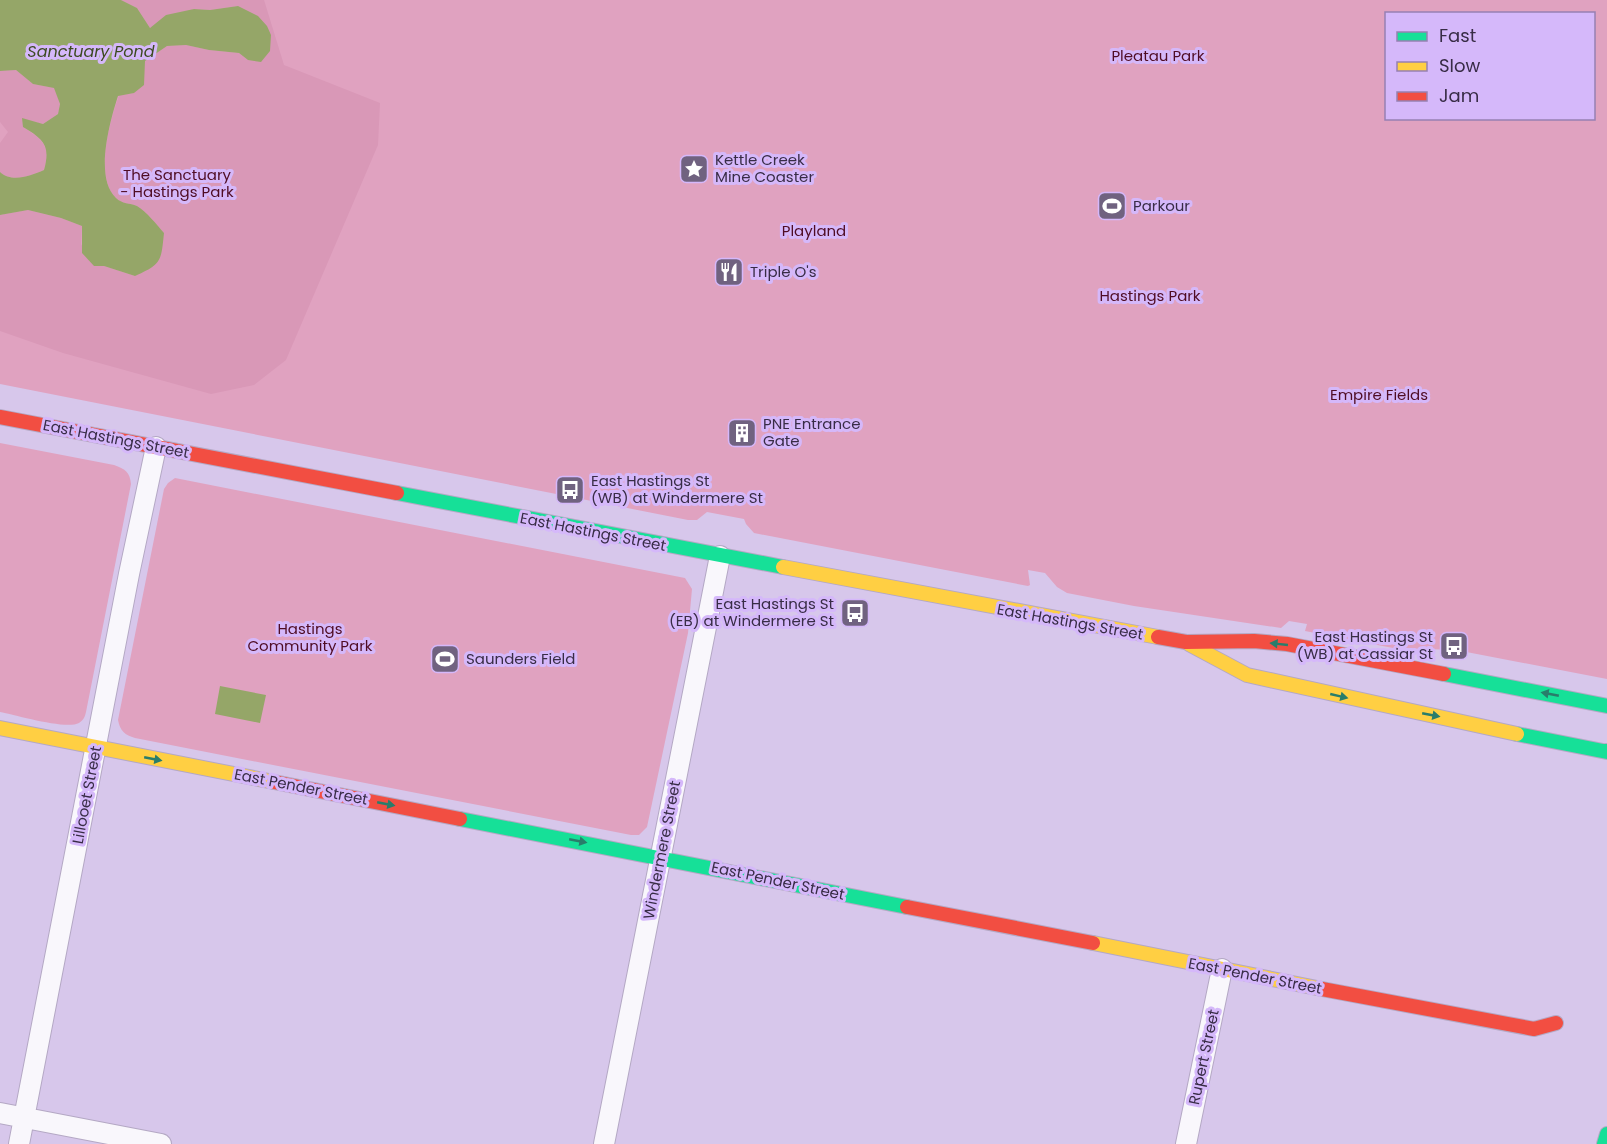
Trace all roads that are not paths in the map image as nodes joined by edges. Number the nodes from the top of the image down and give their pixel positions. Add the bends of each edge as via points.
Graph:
1 (0, 417) edge
2 (156, 447) junction
3 (720, 556) junction
4 (1186, 642) junction
5 (1607, 706) edge
6 (0, 728) edge
7 (96, 747) junction
8 (1607, 752) edge
9 (661, 858) junction
10 (1222, 969) junction
11 (1556, 1023) dead end
12 (0, 1113) edge
13 (24, 1117) junction
14 (1607, 1134) edge
15 (19, 1144) edge
16 (161, 1144) edge
17 (604, 1144) edge
18 (1186, 1144) edge
19 (1604, 1144) edge

1 - 2 main road, East Hastings Street
2 - 3 main road, East Hastings Street
2 - 7 street, Lillooet Street
3 - 4 main road, East Hastings Street
3 - 9 street, Windermere Street
5 -> 4 main road, East Hastings Street via 1287,644
4 -> 8 main road, East Hastings Street via 1247,675
6 - 7 main road, East Pender Street
7 -> 9 main road, East Pender Street
7 - 13 street, Lillooet Street
9 - 10 main road, East Pender Street
9 - 17 street, Windermere Street
10 - 11 main road, East Pender Street via 1534,1029
10 - 18 street, Rupert Street
12 - 13 street
13 - 15 street, Lillooet Street
13 - 16 street
14 - 19 main road

